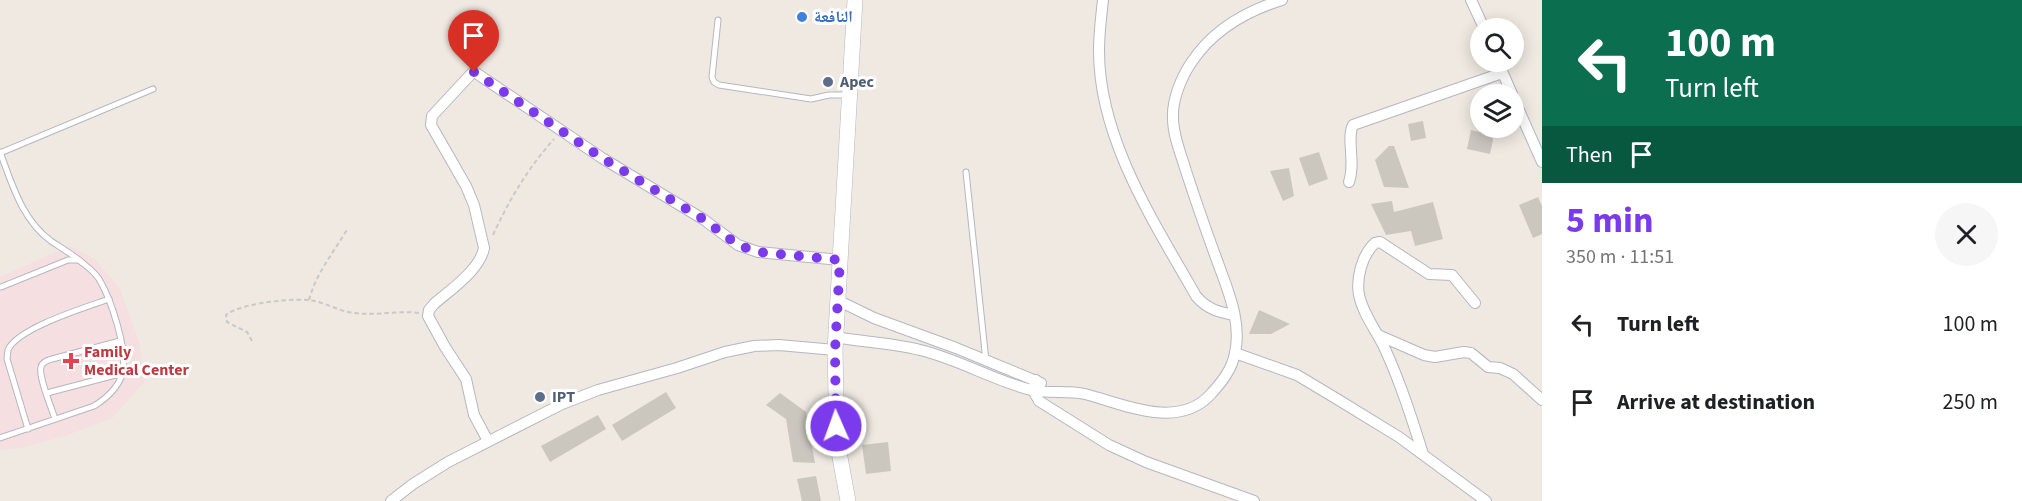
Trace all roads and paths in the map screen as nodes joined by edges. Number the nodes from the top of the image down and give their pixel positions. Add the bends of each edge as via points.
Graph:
1 (855, 0) edge
2 (1103, 0) edge
3 (1282, 0) edge
4 (1471, 0) edge
5 (1479, 18) edge
6 (718, 20) dead end
7 (1503, 73) joint
8 (1508, 84) edge
9 (153, 89) dead end
10 (851, 94) junction
11 (1524, 124) edge
12 (562, 130) junction
13 (1529, 136) junction
14 (1542, 143) edge
15 (0, 152) edge
16 (1542, 162) edge
17 (966, 172) dead end
18 (1349, 182) dead end
19 (348, 228) dead end
20 (484, 248) junction
21 (79, 260) junction
22 (840, 260) junction
23 (1, 287) edge
24 (109, 299) junction
25 (309, 300) junction
26 (837, 300) junction
27 (1475, 303) dead end
28 (428, 314) junction
29 (1234, 315) junction
30 (1377, 334) junction
31 (252, 340) dead end
32 (120, 341) junction
33 (835, 344) junction
34 (956, 348) junction
35 (1235, 353) junction
36 (952, 360) junction
37 (986, 360) junction
38 (123, 373) junction
39 (986, 373) junction
40 (1034, 385) junction
41 (47, 393) junction
42 (1542, 400) edge
43 (55, 419) junction
44 (28, 429) junction
45 (0, 438) edge
46 (488, 441) junction
47 (1423, 454) junction
48 (391, 501) edge
49 (848, 501) edge
50 (1254, 501) edge
51 (1486, 501) edge

1 - 10 main road
2 - 29 street via 1099,52 1102,77 1111,123 1125,163 1196,296 1204,306
3 - 29 street via 1230,24 1211,38 1188,68 1173,109 1179,146
4 - 5 street
6 - 10 lane via 712,77 719,85 811,99
7 - 8 street
7 - 18 street via 1353,124
9 - 15 lane
10 - 22 main road
11 - 13 street
12 - 20 path via 521,182
12 - 20 street via 474,72 432,116 430,125 474,205
12 - 22 street via 746,249
13 - 14 street
13 - 16 street
15 - 21 lane via 28,218
17 - 37 lane
19 - 25 path via 318,273
20 - 28 street via 477,266
21 - 23 lane via 68,260
21 - 24 lane via 99,278
22 - 26 main road
24 - 32 lane
24 - 44 lane via 44,323 24,334 8,350 7,359
25 - 28 path via 354,314
25 - 31 path via 247,305 226,315 227,322
26 - 33 main road
26 - 34 street
27 - 30 street via 1452,275 1430,274 1378,242 1369,250 1358,282 1364,311
28 - 46 street via 466,380 474,415
29 - 35 street
30 - 42 street via 1424,355 1471,353 1488,367 1513,374
30 - 47 street via 1406,398
32 - 38 lane
32 - 41 lane via 46,361 40,368
33 - 36 street via 920,349
33 - 46 street via 754,346 725,352 598,390
33 - 49 main road via 837,441
34 - 36 street
34 - 37 street
35 - 40 street via 1230,369 1207,398 1179,411 1150,412
35 - 47 street via 1297,375
36 - 39 street
37 - 39 lane
37 - 40 street
38 - 41 lane
38 - 43 lane via 108,397
39 - 40 street
40 - 50 street via 1035,396 1045,406 1108,445
41 - 43 lane
43 - 44 lane
44 - 45 lane
46 - 48 street via 437,468
47 - 51 street

